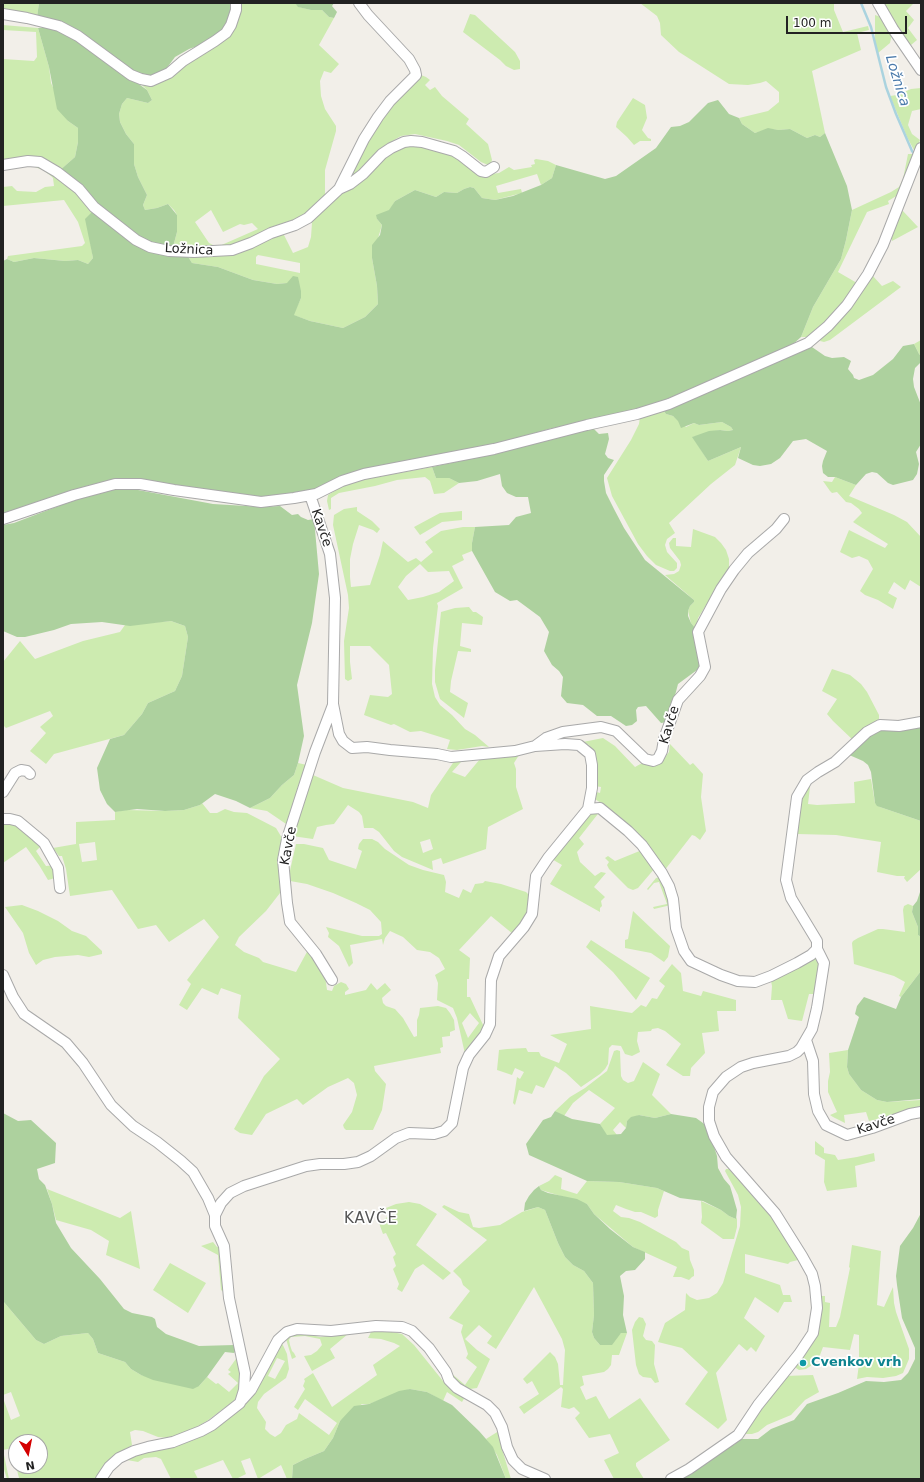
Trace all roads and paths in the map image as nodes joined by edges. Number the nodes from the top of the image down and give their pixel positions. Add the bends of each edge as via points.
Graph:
1 (236, 3) edge
2 (359, 3) edge
3 (878, 3) edge
4 (3, 14) edge
5 (921, 70) edge
6 (921, 148) edge
7 (3, 165) edge
8 (494, 167) dead end
9 (339, 189) junction
10 (310, 495) junction
11 (3, 519) edge
12 (784, 519) dead end
13 (333, 704) junction
14 (921, 722) edge
15 (535, 746) junction
16 (30, 774) dead end
17 (3, 792) edge
18 (588, 809) junction
19 (3, 819) edge
20 (60, 888) dead end
21 (817, 949) junction
22 (3, 975) edge
23 (332, 980) dead end
24 (806, 1040) junction
25 (921, 1112) edge
26 (215, 1215) junction
27 (240, 1403) junction
28 (101, 1479) edge
29 (544, 1479) edge
30 (671, 1479) edge

1 - 4 street via 231,25 226,33 169,73 150,81 132,75 78,36 59,26
2 - 9 street, Ložnica via 409,59 416,75 390,101 375,122
3 - 5 street
6 - 10 street via 883,245 868,274 847,305 808,343 669,404 637,414 494,449 364,474
7 - 9 street, Ložnica via 40,162 79,189 94,207 136,240 150,247 169,251 220,252 238,248 270,232 295,225 308,218
8 - 9 street, Ložnica via 486,172 454,151 411,140 382,154 363,174
10 - 11 street via 261,502 140,484 115,484
10 - 13 street, Kavče via 330,554 335,591
12 - 15 street, Kavče via 748,554 721,588 698,632 705,668 678,700 658,759 645,759 616,731 601,727 563,732 546,738
13 - 15 street, Kavče via 339,734 352,748 367,747 451,757 515,751
13 - 23 street, Kavče via 287,839 283,860 290,922 316,954
14 - 21 street via 899,726 880,725 867,732 835,762 807,780 797,797 786,880 792,898 817,941
15 - 18 street, Kavče via 579,745 590,754 592,788
16 - 17 street via 21,770 15,773
18 - 21 street via 600,808 628,831 642,845 662,873 670,886 676,928 684,951 691,961 738,981 755,982 797,963
18 - 26 street via 536,876 532,914 499,956 491,980 490,1024 463,1068 452,1123 434,1134 409,1133 396,1138 372,1156 358,1162 306,1166 244,1186 230,1192 221,1202
19 - 20 street via 18,821 44,843 58,868
21 - 24 street via 824,963 815,1020
22 - 26 street via 24,1014 66,1043 83,1063 111,1105 193,1172
24 - 25 street, Kavče via 812,1061 814,1094 818,1111 826,1125 847,1134
24 - 30 street via 797,1052 789,1056 753,1063 726,1077 713,1092 709,1107 714,1136 726,1157 775,1213 812,1274 817,1308 814,1333 738,1435
26 - 27 street via 215,1226 224,1246 229,1298 245,1373
27 - 28 street via 201,1431 119,1458
27 - 29 street via 251,1390 278,1340 287,1332 297,1329 331,1332 376,1326 402,1327 412,1331 429,1348 457,1388 487,1405 495,1413 513,1460 522,1469

